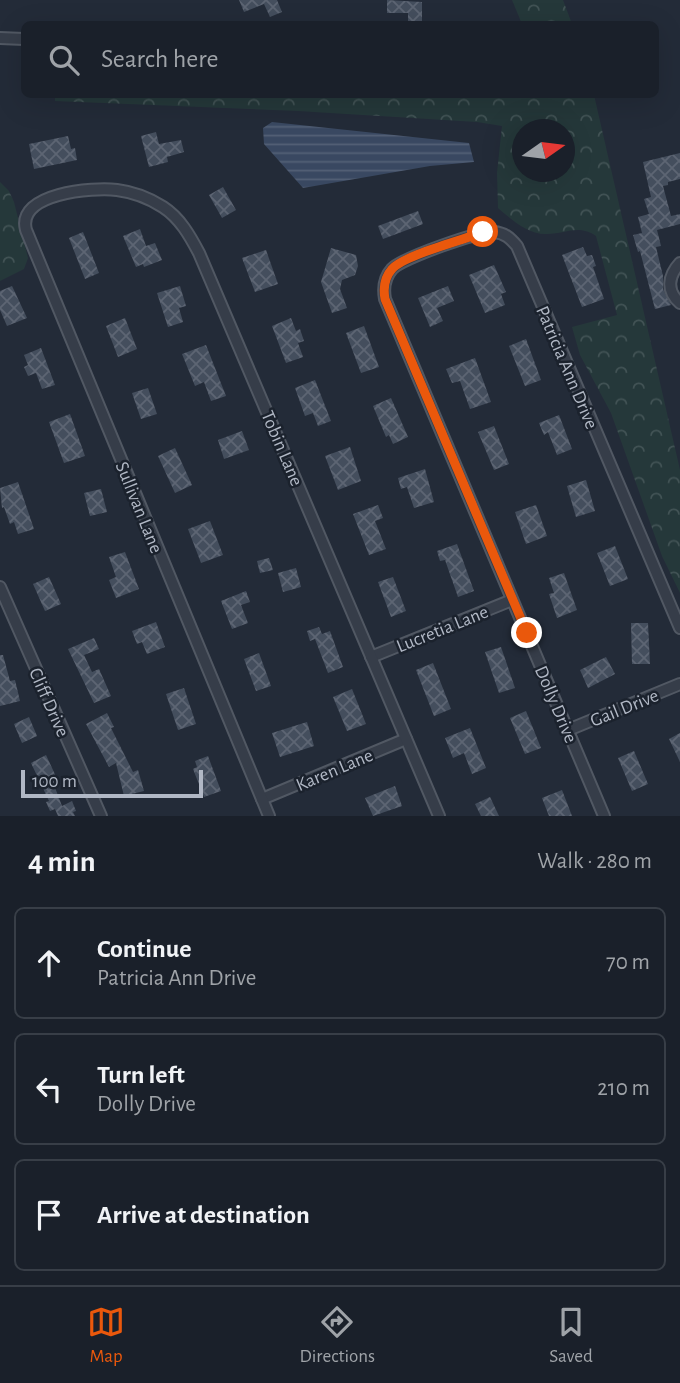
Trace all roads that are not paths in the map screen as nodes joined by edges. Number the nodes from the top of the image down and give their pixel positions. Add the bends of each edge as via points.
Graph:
1 (0, 38) edge
2 (21, 39) edge
3 (41, 203) joint
4 (680, 262) edge
5 (384, 282) joint
6 (680, 303) edge
7 (0, 587) edge
8 (512, 600) junction
9 (680, 628) edge
10 (371, 657) junction
11 (680, 684) edge
12 (568, 730) junction
13 (406, 739) junction
14 (262, 799) junction
15 (101, 816) edge
16 (269, 816) edge
17 (439, 816) edge
18 (604, 816) edge

1 - 2 street
3 - 10 street, Tobin Lane via 86,190 125,191 164,207 187,229
3 - 14 street, Sullivan Lane via 28,211 26,230
4 - 6 street via 670,283 672,296
5 - 8 street, Dolly Drive via 385,299
5 - 9 street, Patricia Ann Drive via 398,264 469,236 498,232 512,240
7 - 15 street, Cliff Drive
8 - 10 street, Lucretia Lane
8 - 12 street, Dolly Drive
10 - 13 street, Tobin Lane
11 - 12 street, Gail Drive
12 - 18 street, Dolly Drive
13 - 14 street, Karen Lane
13 - 17 street, Tobin Lane
14 - 16 street, Sullivan Lane

